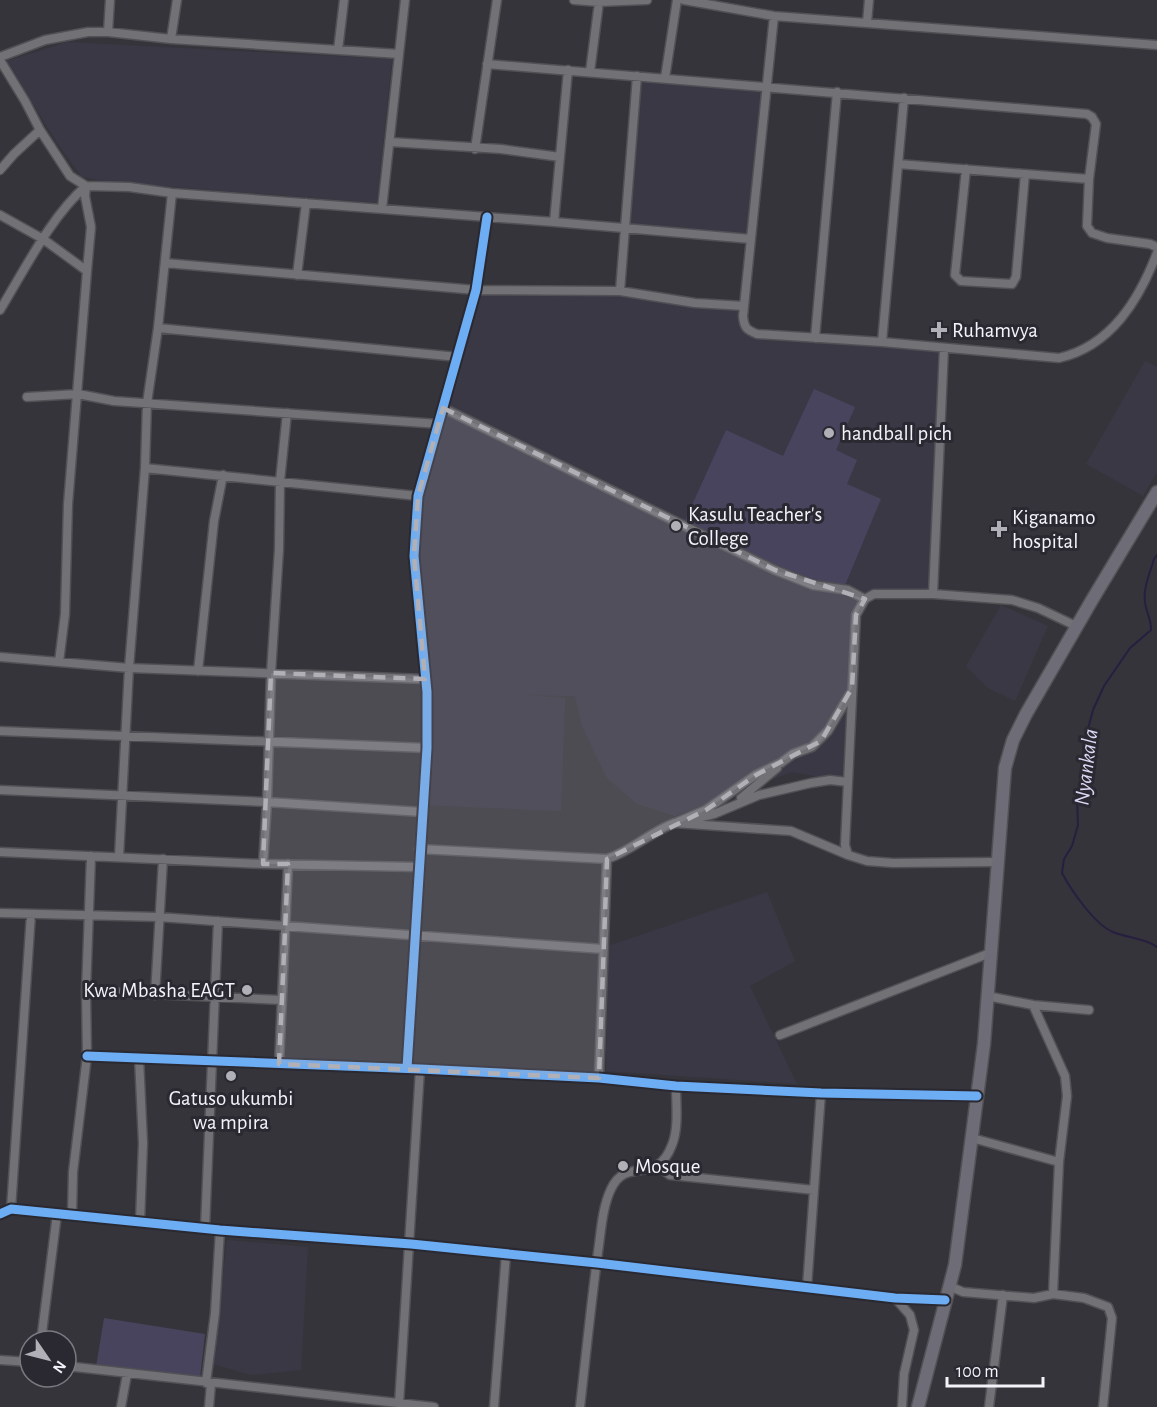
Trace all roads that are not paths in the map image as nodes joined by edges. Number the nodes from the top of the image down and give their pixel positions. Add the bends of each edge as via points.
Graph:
1 (110, 0) edge
2 (177, 0) edge
3 (344, 0) edge
4 (405, 0) edge
5 (497, 0) edge
6 (574, 0) edge
7 (647, 0) edge
8 (677, 0) edge
9 (684, 0) edge
10 (869, 0) edge
11 (599, 2) junction
12 (774, 16) junction
13 (867, 23) junction
14 (108, 32) junction
15 (171, 39) junction
16 (1157, 45) edge
17 (338, 50) junction
18 (399, 54) junction
19 (0, 58) edge
20 (487, 64) junction
21 (568, 70) junction
22 (590, 72) junction
23 (637, 76) junction
24 (664, 78) junction
25 (766, 86) junction
26 (837, 92) junction
27 (904, 98) junction
28 (40, 130) junction
29 (390, 142) junction
30 (475, 148) junction
31 (560, 157) junction
32 (898, 164) junction
33 (966, 169) junction
34 (0, 170) edge
35 (1026, 174) junction
36 (1089, 179) junction
37 (86, 186) junction
38 (172, 193) junction
39 (306, 203) junction
40 (382, 209) junction
41 (0, 215) edge
42 (487, 217) junction
43 (554, 222) junction
44 (625, 229) junction
45 (43, 239) junction
46 (751, 239) junction
47 (1157, 247) edge
48 (1157, 253) edge
49 (165, 263) junction
50 (87, 271) junction
51 (297, 275) junction
52 (476, 290) junction
53 (620, 291) junction
54 (744, 306) junction
55 (0, 310) edge
56 (158, 328) junction
57 (815, 338) junction
58 (882, 342) junction
59 (944, 348) junction
60 (458, 357) junction
61 (78, 394) junction
62 (27, 397) dead end
63 (147, 403) junction
64 (443, 408) junction
65 (286, 413) junction
66 (439, 424) junction
67 (145, 468) junction
68 (223, 475) junction
69 (280, 481) junction
70 (1157, 492) edge
71 (418, 496) junction
72 (933, 594) junction
73 (865, 599) junction
74 (1076, 626) junction
75 (0, 657) edge
76 (59, 662) junction
77 (129, 668) junction
78 (198, 671) junction
79 (271, 673) junction
80 (425, 679) junction
81 (852, 688) junction
82 (0, 731) edge
83 (125, 735) junction
84 (269, 741) junction
85 (427, 748) junction
86 (781, 763) junction
87 (848, 782) junction
88 (0, 790) edge
89 (121, 795) junction
90 (267, 802) junction
91 (736, 804) junction
92 (422, 812) junction
93 (679, 821) junction
94 (419, 849) junction
95 (0, 852) edge
96 (848, 855) junction
97 (92, 856) junction
98 (119, 857) junction
99 (163, 859) junction
100 (607, 859) junction
101 (997, 862) junction
102 (263, 864) junction
103 (288, 864) junction
104 (418, 867) junction
105 (0, 913) edge
106 (31, 914) junction
107 (88, 916) junction
108 (159, 917) junction
109 (218, 921) junction
110 (285, 926) junction
111 (414, 934) junction
112 (603, 949) junction
113 (990, 953) junction
114 (86, 991) junction
115 (155, 995) junction
116 (987, 996) junction
117 (215, 998) junction
118 (282, 1000) junction
119 (1033, 1005) junction
120 (1089, 1010) dead end
121 (780, 1035) dead end
122 (87, 1056) junction
123 (139, 1058) junction
124 (212, 1062) junction
125 (279, 1064) junction
126 (406, 1068) junction
127 (420, 1069) junction
128 (599, 1078) junction
129 (676, 1086) junction
130 (821, 1093) junction
131 (977, 1096) junction
132 (972, 1138) junction
133 (1059, 1162) junction
134 (658, 1166) junction
135 (814, 1190) junction
136 (11, 1209) junction
137 (0, 1214) edge
138 (57, 1214) junction
139 (72, 1215) junction
140 (140, 1222) junction
141 (205, 1228) junction
142 (220, 1230) junction
143 (411, 1244) junction
144 (506, 1254) junction
145 (597, 1263) junction
146 (949, 1286) junction
147 (807, 1287) junction
148 (1053, 1294) junction
149 (1003, 1295) junction
150 (895, 1298) junction
151 (945, 1300) junction
152 (43, 1329) edge
153 (0, 1360) edge
154 (18, 1361) edge
155 (78, 1368) edge
156 (127, 1374) junction
157 (209, 1384) junction
158 (399, 1404) junction
159 (121, 1407) edge
160 (208, 1407) edge
161 (434, 1407) edge
162 (494, 1407) edge
163 (580, 1407) edge
164 (902, 1407) edge
165 (918, 1407) edge
166 (989, 1407) edge
167 (1103, 1407) edge

1 - 14 street
2 - 15 street
3 - 17 street
4 - 18 street
5 - 20 street
6 - 11 street
7 - 11 street
8 - 24 street
9 - 12 street
10 - 13 street
11 - 22 street
12 - 13 street
12 - 25 street
13 - 16 street
14 - 15 street
14 - 19 street via 45,40
15 - 17 street
17 - 18 street
18 - 29 street
19 - 28 street
20 - 21 street
20 - 30 street
21 - 22 street
21 - 31 street
22 - 23 street
23 - 24 street
23 - 44 street
24 - 25 street
25 - 26 street
25 - 46 street
26 - 27 street
26 - 57 street
27 - 32 street
27 - 36 street via 1087,114 1096,124
28 - 34 street
28 - 37 street via 70,176
29 - 30 street
29 - 40 street
30 - 31 street
31 - 43 street
32 - 33 street
32 - 58 street
33 - 35 street
33 - 35 street via 955,275 961,281 1012,284 1016,277
35 - 36 street
36 - 47 street via 1087,226 1092,233
37 - 38 street
37 - 45 street
37 - 50 street via 91,227
38 - 39 street
38 - 49 street
39 - 40 street
39 - 51 street
40 - 42 street
41 - 45 street
42 - 43 street
42 - 52 street
43 - 44 street
44 - 46 street
44 - 53 street
45 - 50 street
45 - 55 street
46 - 54 street
48 - 59 street via 1126,314 1104,336 1073,355 1059,358
49 - 51 street
49 - 56 street
50 - 61 street
51 - 52 street
52 - 53 street
52 - 60 street
53 - 54 street
54 - 57 street via 744,326 748,331
56 - 60 street
56 - 63 street
57 - 58 street
58 - 59 street
59 - 72 street
60 - 64 street
61 - 62 street
61 - 63 street
61 - 76 street
63 - 65 street
63 - 67 street
64 - 66 street
64 - 73 street via 775,570
65 - 66 street
65 - 69 street
66 - 71 street
67 - 68 street
67 - 77 street
68 - 69 street
68 - 78 street via 214,521
69 - 71 street
69 - 79 street
70 - 74 highway
71 - 80 street via 414,556
72 - 73 street via 874,594
72 - 74 street via 1012,600
73 - 81 street via 856,615
74 - 101 highway via 1013,740 1005,768
75 - 76 street
76 - 77 street
77 - 78 street
77 - 83 street
78 - 79 street
79 - 80 street
79 - 84 street
80 - 85 street
81 - 86 street via 821,741
81 - 87 street
82 - 83 street
83 - 84 street
83 - 89 street
84 - 85 street
84 - 90 street
85 - 92 street
86 - 91 street
86 - 93 street via 756,775 706,810
87 - 91 street via 811,783 752,796
87 - 96 street
88 - 89 street
89 - 90 street
89 - 98 street
90 - 92 street
90 - 102 street
91 - 93 street via 714,814
92 - 94 street
93 - 96 street via 791,831
93 - 100 street
94 - 100 street
94 - 104 street
95 - 97 street
96 - 101 street via 867,861
97 - 98 street
97 - 107 street
98 - 99 street
99 - 102 street
99 - 108 street
100 - 112 street
101 - 113 highway
102 - 103 street
103 - 104 street
103 - 110 street
104 - 111 street
105 - 106 street
106 - 107 street
106 - 136 street
107 - 108 street
107 - 114 street
108 - 109 street
108 - 115 street
109 - 110 street
109 - 117 street
110 - 111 street
110 - 118 street
111 - 112 street
111 - 126 street
112 - 128 street
113 - 116 highway
113 - 121 street
114 - 115 street
114 - 122 street
115 - 117 street
116 - 119 street
116 - 131 highway
117 - 118 street
117 - 124 street
118 - 125 street
119 - 120 street
119 - 133 street via 1065,1076 1067,1096
122 - 123 street
122 - 139 street
123 - 124 street
123 - 140 street via 143,1143
124 - 125 street
124 - 141 street
125 - 126 street
126 - 127 street
127 - 128 street
127 - 143 street
128 - 129 street
129 - 130 street
129 - 134 street via 675,1133 672,1146
130 - 131 street
130 - 135 street
131 - 132 highway
132 - 133 street
132 - 146 highway
133 - 148 street
134 - 135 street via 670,1175
134 - 145 street via 621,1174 611,1189 603,1214
135 - 147 street
136 - 137 street
136 - 138 street
138 - 139 street
138 - 152 street
139 - 140 street
140 - 141 street
141 - 142 street
142 - 143 street
142 - 157 street
143 - 144 street
143 - 158 street
144 - 145 street
144 - 162 street
145 - 147 street
145 - 163 street
146 - 149 street via 963,1292
146 - 151 highway
147 - 150 street
148 - 149 street via 1034,1298
148 - 167 street via 1084,1298 1108,1307 1112,1318
149 - 166 street
150 - 151 street
150 - 164 street via 910,1315 914,1330 904,1374
151 - 165 highway
153 - 154 street
155 - 156 street
156 - 157 street
156 - 159 street
157 - 158 street
157 - 160 street
158 - 161 street

